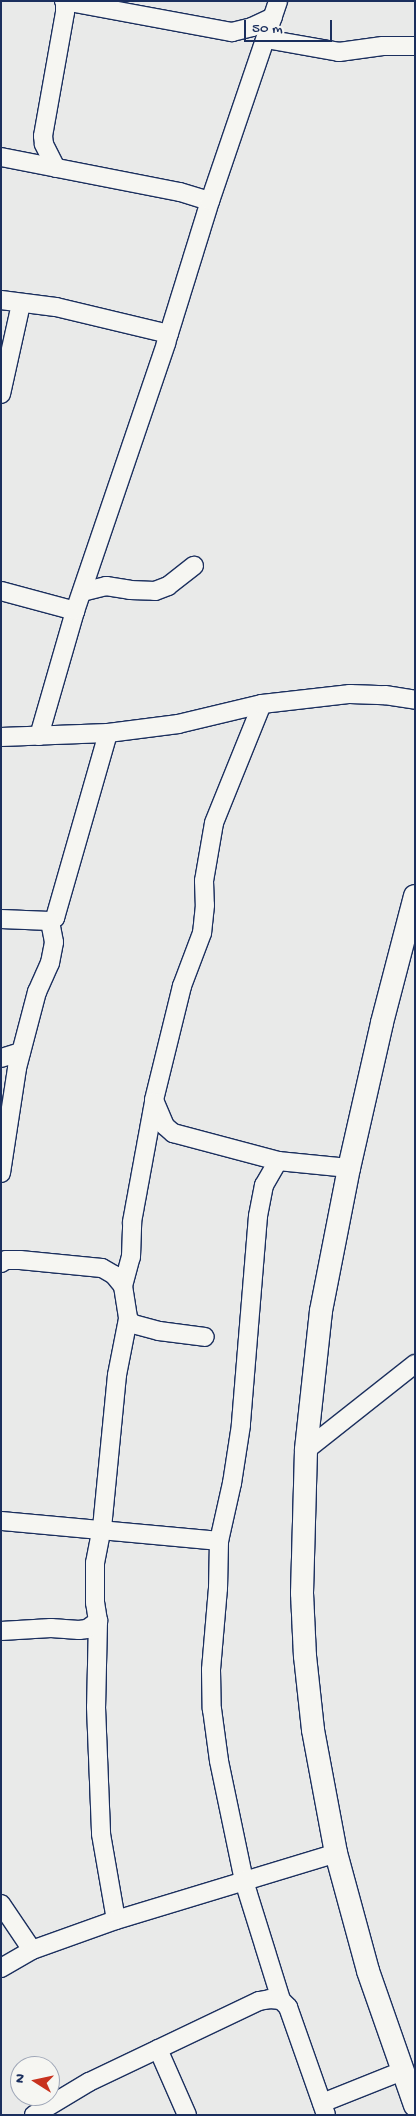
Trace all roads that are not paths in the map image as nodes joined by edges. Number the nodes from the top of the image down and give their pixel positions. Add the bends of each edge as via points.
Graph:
1 (64, 1) edge
2 (106, 4) edge
3 (276, 9) edge
4 (266, 39) junction
5 (415, 46) edge
6 (44, 144) junction
7 (1, 157) edge
8 (19, 161) junction
9 (56, 168) junction
10 (210, 201) junction
11 (1, 300) edge
12 (21, 304) junction
13 (169, 334) junction
14 (1, 394) edge
15 (194, 566) dead end
16 (1, 591) edge
17 (82, 592) junction
18 (75, 611) junction
19 (415, 700) edge
20 (262, 704) junction
21 (108, 733) junction
22 (40, 736) junction
23 (1, 737) edge
24 (415, 896) edge
25 (1, 919) edge
26 (50, 921) junction
27 (1, 1058) edge
28 (13, 1061) edge
29 (154, 1100) junction
30 (278, 1161) junction
31 (349, 1168) junction
32 (1, 1173) edge
33 (1, 1262) edge
34 (123, 1286) junction
35 (128, 1318) junction
36 (205, 1337) dead end
37 (415, 1364) edge
38 (306, 1450) junction
39 (1, 1521) edge
40 (102, 1528) junction
41 (220, 1541) junction
42 (98, 1621) junction
43 (1, 1631) edge
44 (336, 1854) junction
45 (244, 1881) junction
46 (1, 1904) edge
47 (116, 1920) junction
48 (32, 1950) junction
49 (1, 1968) edge
50 (281, 2000) junction
51 (158, 2049) junction
52 (402, 2071) junction
53 (415, 2105) edge
54 (324, 2109) edge
55 (34, 2115) edge
56 (186, 2115) edge

1 - 2 street
1 - 6 street via 65,12 44,121
2 - 3 street via 232,32 252,27
3 - 4 street
4 - 5 street via 339,52 383,46
4 - 10 street
6 - 8 street
6 - 9 street
7 - 8 street
8 - 9 street
9 - 10 street via 180,192
10 - 13 street
11 - 12 street
12 - 13 street via 56,307
12 - 14 street
13 - 17 street
15 - 17 street via 168,586 155,591 106,586
16 - 18 street
17 - 18 street
18 - 22 street
19 - 20 street via 350,694
20 - 21 street via 178,724
20 - 29 street via 214,823 204,881 202,933 182,986
21 - 22 street
21 - 26 street via 65,889 55,918
22 - 23 street
24 - 31 main road
25 - 26 street
26 - 28 street via 54,942 50,963
27 - 28 street
28 - 32 street
29 - 30 street via 165,1126 173,1133
29 - 34 street via 132,1222 131,1257
30 - 31 street
30 - 41 street via 264,1185 258,1216 241,1425
31 - 38 main road via 321,1311
33 - 34 street via 20,1260 102,1268
34 - 35 street
35 - 36 street via 140,1327
35 - 40 street via 117,1375
37 - 38 street
38 - 44 main road via 302,1593 305,1656 314,1730
39 - 40 street
40 - 41 street
40 - 42 street via 95,1563
41 - 45 street via 211,1670 212,1709
42 - 43 street via 87,1629 79,1630
42 - 47 street via 96,1707 101,1834
44 - 45 street
44 - 52 main road via 368,1971
45 - 47 street
45 - 50 street
46 - 48 street
47 - 48 street
48 - 49 street
50 - 51 street via 259,2001
50 - 54 street via 288,2007
51 - 55 street via 88,2082
51 - 56 street
52 - 53 main road
52 - 54 street

